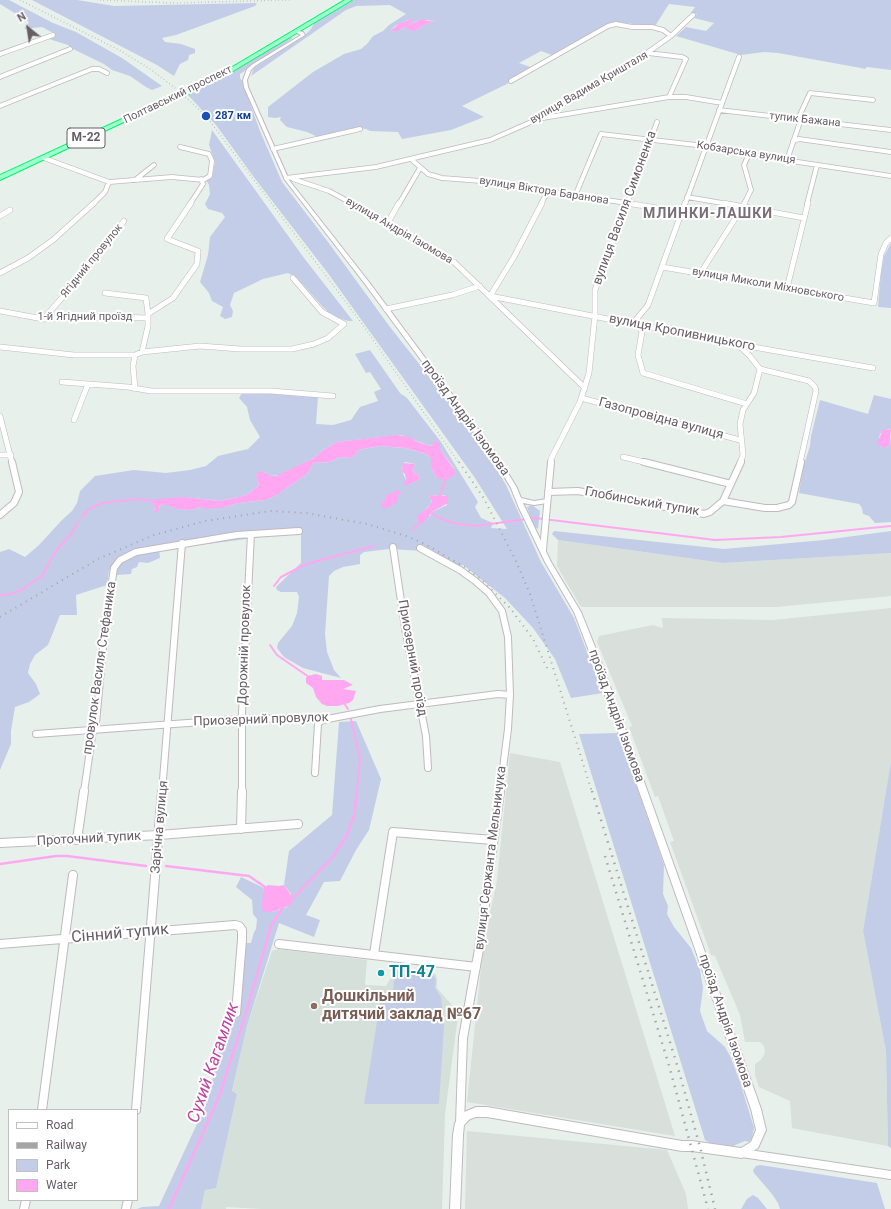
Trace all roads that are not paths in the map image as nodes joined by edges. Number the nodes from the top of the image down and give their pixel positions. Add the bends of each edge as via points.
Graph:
1 (349, 0) edge
2 (693, 15) dead end
3 (296, 31) junction
4 (53, 36) dead end
5 (671, 36) junction
6 (70, 49) dead end
7 (648, 53) junction
8 (0, 54) edge
9 (739, 57) dead end
10 (107, 72) dead end
11 (0, 77) edge
12 (511, 80) dead end
13 (669, 97) junction
14 (873, 100) dead end
15 (722, 102) junction
16 (0, 106) edge
17 (719, 110) junction
18 (538, 119) junction
19 (799, 119) junction
20 (658, 122) dead end
21 (360, 129) dead end
22 (891, 130) edge
23 (651, 139) junction
24 (793, 141) junction
25 (705, 146) junction
26 (180, 147) dead end
27 (273, 148) junction
28 (891, 152) edge
29 (749, 154) junction
30 (44, 158) junction
31 (411, 159) junction
32 (787, 160) junction
33 (154, 165) dead end
34 (817, 165) junction
35 (420, 168) junction
36 (891, 176) edge
37 (0, 178) edge
38 (286, 178) junction
39 (201, 179) junction
40 (134, 181) junction
41 (109, 182) junction
42 (548, 191) junction
43 (575, 196) junction
44 (687, 197) junction
45 (628, 204) junction
46 (743, 207) junction
47 (10, 210) dead end
48 (682, 212) junction
49 (0, 216) edge
50 (804, 218) junction
51 (124, 220) dead end
52 (387, 224) junction
53 (891, 238) edge
54 (662, 267) junction
55 (0, 273) edge
56 (700, 274) junction
57 (293, 278) dead end
58 (480, 286) junction
59 (787, 288) junction
60 (105, 293) dead end
61 (490, 296) junction
62 (386, 309) junction
63 (0, 311) edge
64 (595, 315) junction
65 (148, 316) junction
66 (43, 319) junction
67 (627, 322) junction
68 (639, 325) junction
69 (736, 344) junction
70 (0, 347) edge
71 (142, 352) junction
72 (135, 355) junction
73 (874, 368) dead end
74 (760, 369) junction
75 (62, 382) dead end
76 (88, 384) junction
77 (585, 388) junction
78 (135, 390) junction
79 (333, 396) dead end
80 (581, 398) junction
81 (747, 404) junction
82 (0, 416) edge
83 (74, 420) dead end
84 (740, 440) junction
85 (0, 455) edge
86 (11, 455) junction
87 (623, 457) dead end
88 (731, 484) junction
89 (548, 492) junction
90 (519, 500) junction
91 (723, 500) junction
92 (547, 501) junction
93 (0, 515) edge
94 (299, 531) dead end
95 (251, 534) junction
96 (182, 544) junction
97 (393, 547) dead end
98 (420, 548) dead end
99 (543, 550) junction
100 (510, 695) junction
101 (420, 705) junction
102 (243, 719) junction
103 (322, 720) junction
104 (169, 724) junction
105 (92, 729) junction
106 (36, 734) dead end
107 (428, 768) dead end
108 (315, 773) dead end
109 (298, 824) dead end
110 (241, 829) junction
111 (159, 836) junction
112 (77, 840) junction
113 (493, 840) junction
114 (0, 843) edge
115 (73, 875) dead end
116 (151, 932) junction
117 (64, 939) junction
118 (0, 944) edge
119 (279, 944) dead end
120 (374, 954) junction
121 (476, 967) junction
122 (236, 1013) dead end
123 (42, 1109) edge
124 (136, 1109) edge
125 (460, 1123) junction
126 (742, 1153) junction
127 (891, 1175) edge
128 (456, 1209) edge

1 - 3 highway, Полтавський проспект / М-22
2 - 5 street, вулиця Вадима Кришталя
3 - 27 street, проїзд Андрія Ізюмова via 303,35 254,65 245,80
3 - 30 highway, Полтавський проспект / М-22, bridge via 226,73
4 - 8 street
5 - 7 street, вулиця Вадима Кришталя
5 - 12 street via 652,27 616,24 608,26
6 - 11 street
7 - 13 street via 686,59
7 - 18 street, вулиця Вадима Кришталя
9 - 15 street
10 - 16 street via 92,69
13 - 15 street
13 - 18 street
14 - 19 street via 810,93
15 - 17 street
17 - 19 street, тупик Бажана
17 - 25 street
18 - 31 street, вулиця Вадима Кришталя via 490,140
19 - 22 street, тупик Бажана
19 - 24 street
20 - 23 street, вулиця Василя Симоненка
21 - 27 street
23 - 25 street, Кобзарська вулиця
23 - 43 street, Кобзарська вулиця via 614,133 601,134
23 - 45 street, вулиця Василя Симоненка
24 - 28 street via 799,139
24 - 32 street
25 - 29 street, Кобзарська вулиця
25 - 44 street
26 - 39 street via 204,152 211,157 210,176
27 - 38 street, проїзд Андрія Ізюмова
29 - 32 street, Кобзарська вулиця
29 - 46 street via 744,165 751,190
30 - 37 highway, Полтавський проспект / М-22
30 - 41 street
31 - 35 street, вулиця Віктора Баранова
31 - 38 street, вулиця Вадима Кришталя via 376,167
32 - 34 street, Кобзарська вулиця
33 - 40 street
34 - 36 street, Кобзарська вулиця
34 - 50 street
35 - 42 street, вулиця Віктора Баранова via 428,174 442,178
35 - 52 street
38 - 52 street, вулиця Андрія Ізюмова via 329,191
38 - 62 street, проїзд Андрія Ізюмова
39 - 40 street via 172,177
39 - 65 street via 204,184 167,238 198,251 197,264 173,298
40 - 41 street
41 - 55 street via 105,192 94,204 53,240 28,258
42 - 43 street, вулиця Віктора Баранова
42 - 61 street via 514,257
43 - 45 street, вулиця Віктора Баранова
44 - 46 street
44 - 48 street
45 - 48 street, вулиця Віктора Баранова
45 - 64 street, вулиця Василя Симоненка via 595,290
46 - 50 street
46 - 56 street
47 - 49 street
48 - 54 street
50 - 59 street
51 - 66 street, Ягідний провулок
52 - 58 street, вулиця Андрія Ізюмова via 454,262
53 - 59 street, вулиця Миколи Міхновського via 881,254 874,303
54 - 56 street, вулиця Миколи Міхновського
54 - 67 street via 648,305 635,321
56 - 59 street, вулиця Миколи Міхновського
57 - 71 street via 322,312 343,323 344,325 328,338 292,349 200,346
58 - 61 street, вулиця Андрія Ізюмова
58 - 62 street via 446,297
60 - 65 street via 146,298
61 - 64 street, вулиця Кропивницького
61 - 77 street, вулиця Андрія Ізюмова
62 - 90 street, проїзд Андрія Ізюмова via 496,457
63 - 66 street, 1-й Ягідний проїзд
64 - 67 street, вулиця Кропивницького
64 - 77 street, вулиця Василя Симоненка
65 - 66 street, 1-й Ягідний проїзд
65 - 71 street
67 - 68 street, вулиця Кропивницького
68 - 69 street, вулиця Кропивницького
68 - 81 street via 642,332 638,355 643,373
69 - 73 street, вулиця Кропивницького
69 - 74 street
70 - 72 street via 74,355
71 - 72 street
72 - 78 street
74 - 81 street, Газопровідна вулиця via 754,393
74 - 91 street via 809,381 816,391 792,502 786,507 764,508
75 - 76 street
76 - 78 street via 128,387
76 - 83 street
77 - 80 street, вулиця Василя Симоненка
78 - 79 street via 271,391
80 - 84 street, Газопровідна вулиця
80 - 89 street, вулиця Василя Симоненка via 551,459
81 - 84 street, Газопровідна вулиця via 740,424
82 - 86 street
84 - 88 street, Газопровідна вулиця via 743,455
85 - 86 street
86 - 93 street via 19,492 14,502
87 - 88 street
88 - 91 street, Газопровідна вулиця
89 - 91 street, Глобинський тупик via 578,491 704,514
89 - 92 street, вулиця Василя Симоненка
90 - 92 street via 534,503
90 - 99 street, проїзд Андрія Ізюмова
92 - 99 street, вулиця Василя Симоненка
94 - 95 street
95 - 96 street
95 - 102 street, Дорожній провулок
96 - 104 street, Зарічна вулиця
96 - 105 street, провулок Василя Стефаника via 136,552 120,560 114,568 105,626 96,723
97 - 101 street, Приозерний проїзд
98 - 100 street, вулиця Сержанта Мельничука via 448,562 474,580 498,604 505,619 508,636
99 - 126 street, проїзд Андрія Ізюмова via 577,612 598,664 756,1109 761,1130 756,1145
100 - 101 street, Приозерний провулок via 498,694
100 - 113 street, вулиця Сержанта Мельничука
101 - 103 street, Приозерний провулок via 380,709
101 - 107 street, Приозерний проїзд via 426,736
102 - 103 street, Приозерний провулок
102 - 104 street, Приозерний провулок
102 - 110 street, Дорожній провулок
103 - 108 street via 318,724
104 - 105 street, Приозерний провулок
104 - 111 street, Зарічна вулиця
105 - 106 street, Приозерний провулок
105 - 112 street, провулок Василя Стефаника
109 - 110 street, Проточний тупик
110 - 111 street, Проточний тупик
111 - 112 street, Проточний тупик
111 - 116 street, Зарічна вулиця
112 - 114 street, Проточний тупик
113 - 120 street via 393,832
113 - 121 street, вулиця Сержанта Мельничука
115 - 117 street
116 - 117 street, Сінний тупик
116 - 122 street, Сінний тупик via 239,926 242,930 242,940
116 - 124 street, Зарічна вулиця
117 - 118 street, Сінний тупик
117 - 123 street
119 - 120 street
120 - 121 street
121 - 125 street, вулиця Сержанта Мельничука via 463,1038
125 - 126 street via 467,1115 487,1112 682,1146
125 - 128 street, вулиця Сержанта Мельничука
126 - 127 street

